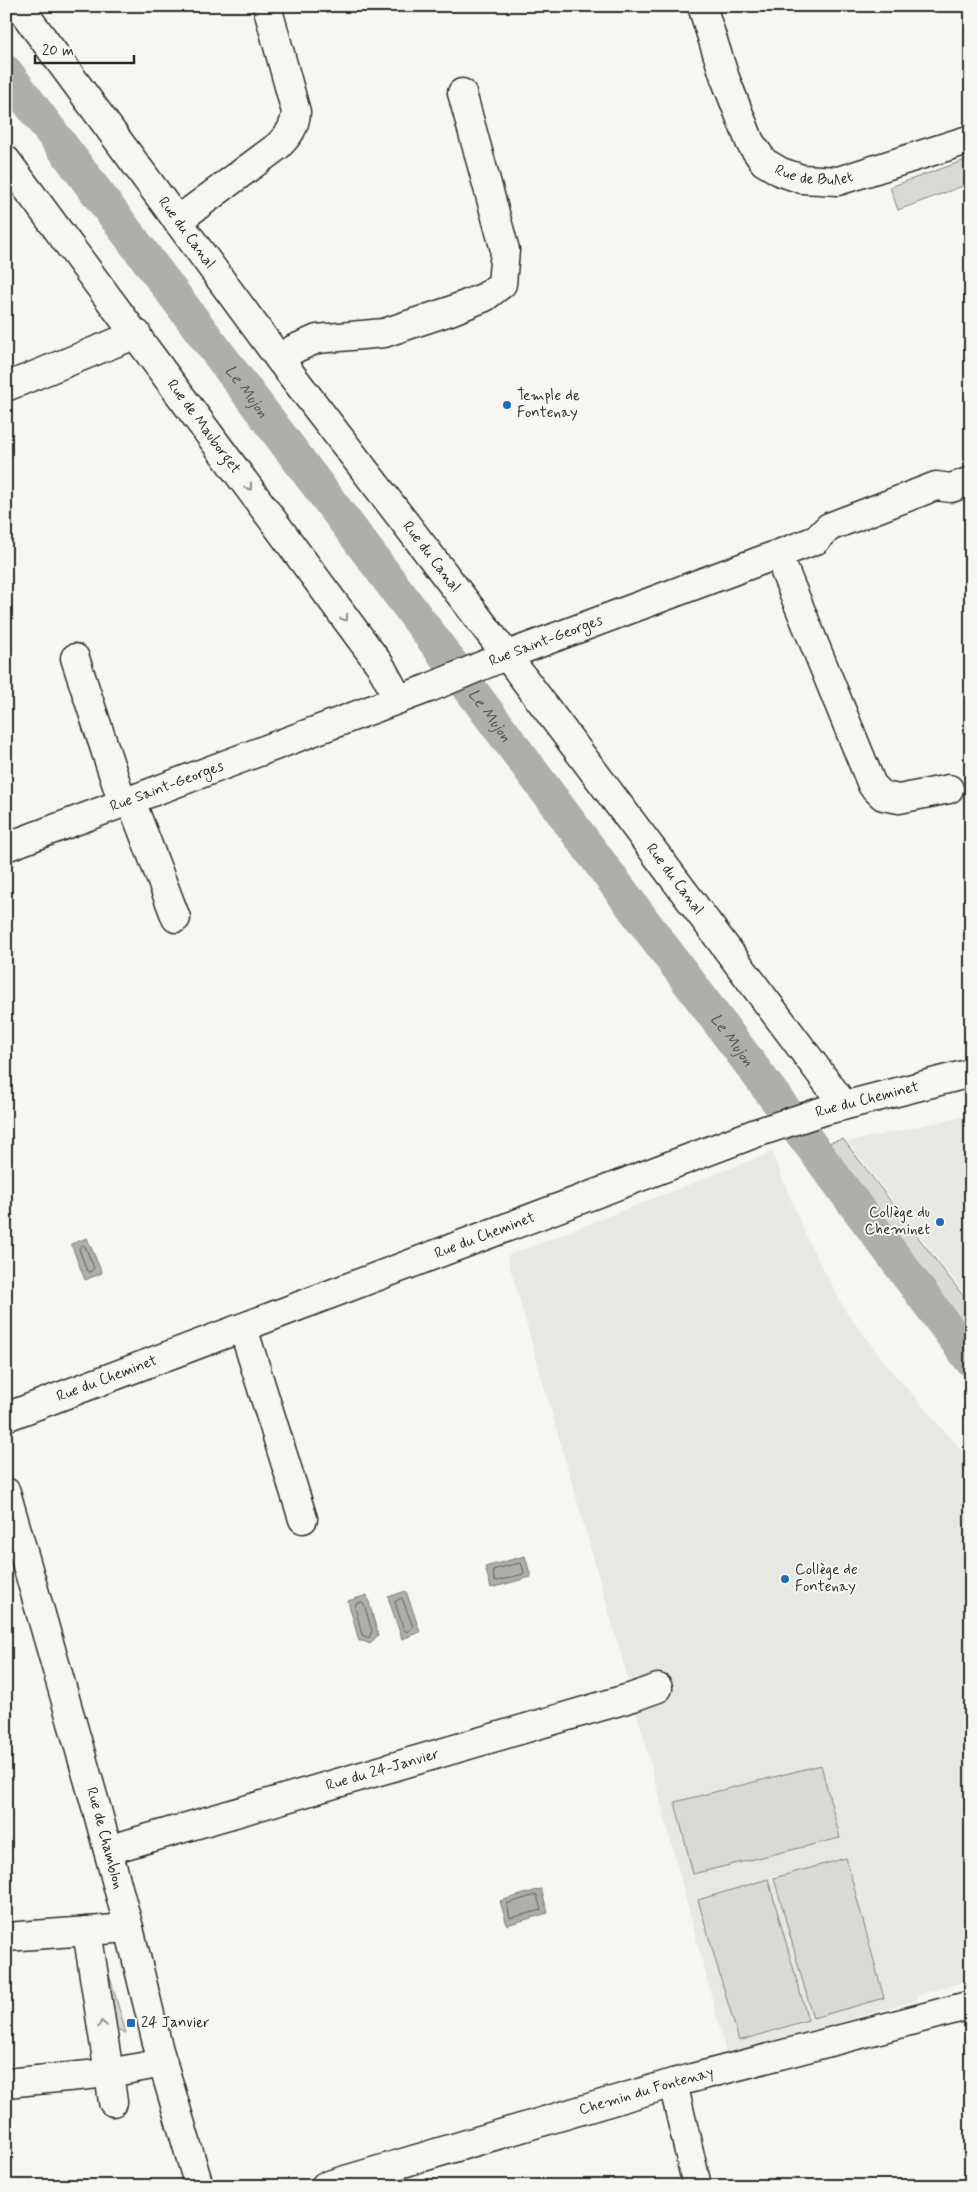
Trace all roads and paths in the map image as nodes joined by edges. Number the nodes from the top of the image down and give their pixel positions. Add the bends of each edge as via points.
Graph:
1 (19, 6) edge
2 (267, 6) edge
3 (702, 6) edge
4 (462, 92) dead end
5 (971, 139) edge
6 (6, 160) edge
7 (177, 221) junction
8 (137, 334) junction
9 (280, 360) junction
10 (6, 388) edge
11 (971, 482) edge
12 (786, 572) dead end
13 (75, 658) dead end
14 (494, 661) junction
15 (398, 698) junction
16 (949, 789) dead end
17 (127, 802) junction
18 (6, 847) edge
19 (176, 918) dead end
20 (971, 1073) edge
21 (833, 1108) junction
22 (243, 1328) junction
23 (6, 1417) edge
24 (6, 1492) edge
25 (304, 1519) dead end
26 (658, 1688) dead end
27 (108, 1850) junction
28 (129, 1928) junction
29 (86, 1931) junction
30 (6, 1937) edge
31 (971, 2005) edge
32 (163, 2063) junction
33 (109, 2072) junction
34 (6, 2083) edge
35 (673, 2084) junction
36 (113, 2102) dead end
37 (199, 2186) edge
38 (325, 2186) edge
39 (697, 2186) edge

1 - 7 street, Rue du Canal
2 - 7 street via 296,112 295,123 278,146
3 - 5 street, Rue de Bullet via 750,142 764,162 781,172 802,179 838,181
4 - 9 street via 505,250 502,284 485,298 450,311 384,333 317,339 294,349
6 - 8 street, Rue de Mauborget
7 - 9 street, Rue du Canal
8 - 10 street
8 -> 15 street, Rue de Mauborget via 380,665
9 - 14 street, Rue du Canal
11 - 14 street, Rue Saint-Georges via 951,488 936,486 829,527 816,540
12 - 16 street via 872,785 883,796 899,799
13 - 17 street
14 - 15 street, Rue Saint-Georges
14 - 21 street, Rue du Canal
15 - 17 street, Rue Saint-Georges
17 - 18 street, Rue Saint-Georges
17 - 19 street
20 - 21 street, Rue du Cheminet
21 - 22 street, Rue du Cheminet via 756,1133
22 - 23 street, Rue du Cheminet
22 - 25 street
24 - 27 street, Rue de Chamblon
26 - 27 street, Rue du 24-Janvier
27 - 28 street, Rue de Chamblon
28 - 29 street
28 - 32 street, Rue de Chamblon
29 - 30 street
33 -> 29 street
31 - 35 street, Chemin du Fontenay
32 - 33 street
32 - 37 street, Rue de Chamblon
33 - 34 street
33 - 36 street
35 - 38 street, Chemin du Fontenay
35 - 39 street

